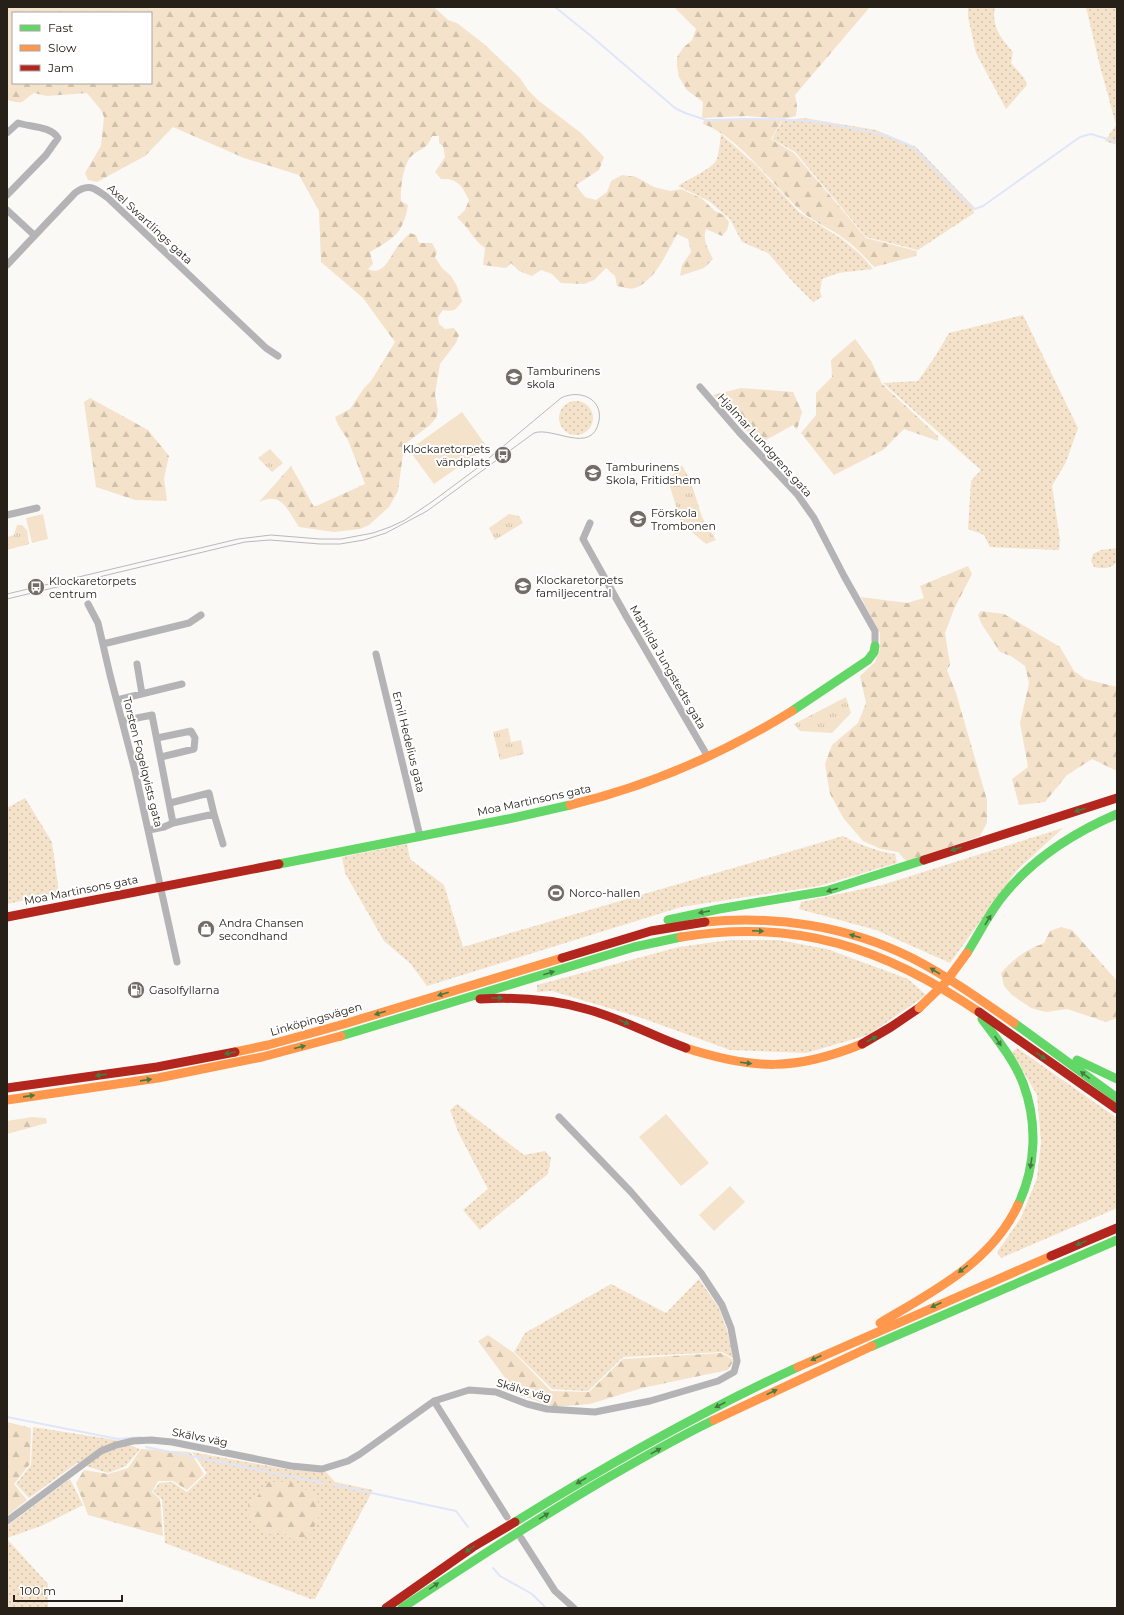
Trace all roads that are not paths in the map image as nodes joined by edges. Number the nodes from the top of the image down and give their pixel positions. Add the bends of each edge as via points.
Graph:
1 (7, 133) edge
2 (7, 195) edge
3 (7, 210) edge
4 (34, 235) junction
5 (7, 265) edge
6 (278, 356) dead end
7 (700, 387) dead end
8 (37, 508) dead end
9 (7, 515) edge
10 (590, 523) dead end
11 (88, 604) dead end
12 (201, 615) dead end
13 (103, 644) junction
14 (875, 646) joint
15 (376, 654) dead end
16 (137, 664) dead end
17 (182, 684) dead end
18 (142, 694) junction
19 (117, 700) junction
20 (122, 721) junction
21 (157, 738) junction
22 (161, 757) junction
23 (708, 757) junction
24 (1117, 798) edge
25 (170, 803) junction
26 (214, 814) junction
27 (1117, 814) edge
28 (174, 823) junction
29 (149, 830) junction
30 (420, 836) junction
31 (222, 844) dead end
32 (161, 886) junction
33 (7, 917) edge
34 (624, 939) junction
35 (177, 962) dead end
36 (458, 1000) junction
37 (975, 1009) junction
38 (1040, 1041) junction
39 (1117, 1079) edge
40 (7, 1088) edge
41 (1117, 1098) edge
42 (7, 1100) edge
43 (1117, 1109) edge
44 (558, 1117) dead end
45 (1117, 1228) edge
46 (1117, 1240) edge
47 (840, 1347) junction
48 (434, 1401) junction
49 (507, 1516) dead end
50 (7, 1521) edge
51 (521, 1538) dead end
52 (386, 1608) edge
53 (402, 1608) edge
54 (574, 1608) edge

1 - 2 street via 18,123 51,131 58,138 46,155
3 - 4 street
4 - 5 street, Axel Swartlings gata
4 - 6 street, Axel Swartlings gata via 82,188 97,189 266,348
7 - 14 street, Hjalmar Lundgrens gata via 797,494 814,518 875,631
8 - 9 street
10 - 23 street, Mathilda Jungstedts gata via 583,539
11 - 13 street, Torsten Fogelqvists gata via 98,623
12 - 13 street via 189,623
13 - 19 street, Torsten Fogelqvists gata
14 - 23 main road, Moa Martinsons gata via 868,660 807,702 768,727
15 - 30 street, Emil Hedelius gata
16 - 18 street
17 - 18 street
18 - 19 street
19 - 20 street, Torsten Fogelqvists gata
20 - 21 street via 152,715
20 - 29 street, Torsten Fogelqvists gata
21 - 22 street
21 - 22 street via 191,731 194,738 194,749
22 - 25 street
23 - 30 main road, Moa Martinsons gata via 628,789 578,804
24 -> 34 main road via 826,892 678,918 654,924
25 - 26 street via 209,793
25 - 28 street
26 - 28 street
26 - 31 street
36 -> 27 main road, bridge via 512,998 573,1005 706,1055 729,1060 773,1065 814,1061 834,1056 855,1048 897,1025 919,1008 945,983 968,953 1002,897 1030,866 1064,840
28 - 29 street via 164,828
29 - 32 street, Torsten Fogelqvists gata
30 - 32 main road, Moa Martinsons gata
32 - 33 main road, Moa Martinsons gata
32 - 35 street
38 -> 34 main road via 922,963 860,938 826,928 780,921 726,920 668,928
34 -> 40 main road, Linköpingsvägen via 268,1045 157,1067
36 -> 37 main road via 634,947 670,938 726,931 778,932 824,939 857,948 918,973
42 -> 36 main road, Linköpingsvägen via 158,1078 232,1064 332,1038
37 -> 43 main road
37 -> 47 main road via 1016,1068 1031,1112 1032,1155 1022,1199 1005,1230 980,1256 949,1280
38 - 39 main road via 1090,1068
41 -> 38 main road
44 - 48 street, Skälvs väg via 631,1192 701,1273 722,1305 731,1328 737,1361 734,1372 718,1381 650,1401 595,1412 547,1409 496,1392 469,1390
45 -> 47 main road
53 -> 46 main road via 579,1494 694,1430 942,1314
47 -> 52 main road via 740,1394 614,1462 473,1547
48 - 49 street
48 - 50 street, Skälvs väg via 360,1454 348,1461 322,1469 291,1466 172,1442 151,1440 116,1445 101,1451
51 - 54 street via 555,1591

